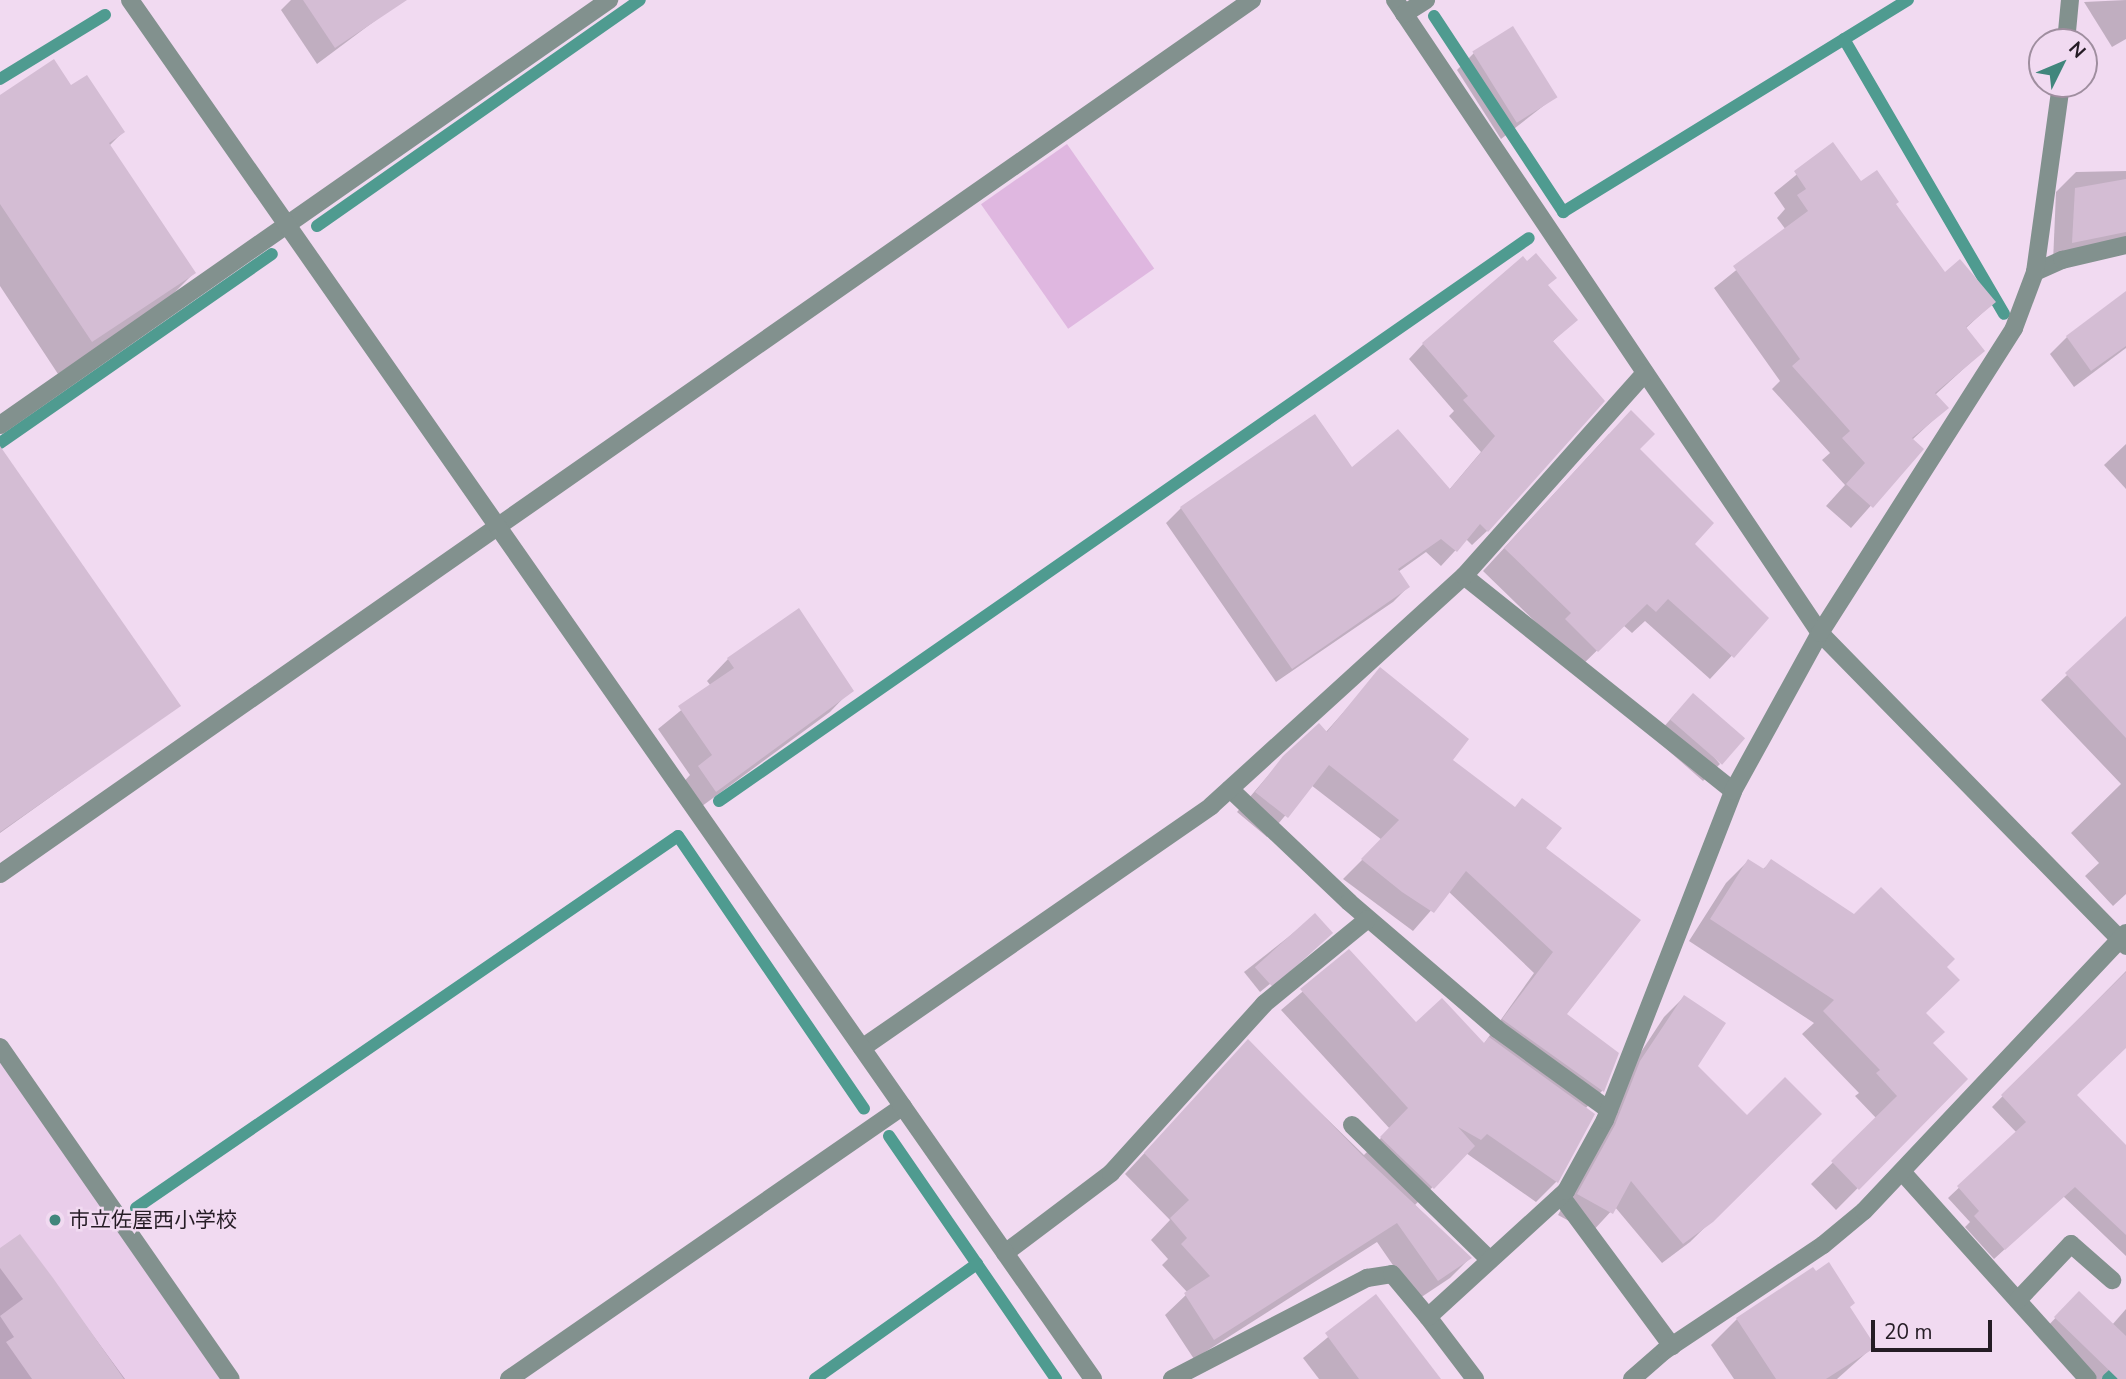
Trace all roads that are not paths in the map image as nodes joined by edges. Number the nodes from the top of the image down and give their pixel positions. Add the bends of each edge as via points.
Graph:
1 (130, 0) edge
2 (609, 0) edge
3 (1252, 0) edge
4 (1426, 0) edge
5 (2070, 0) edge
6 (1399, 7) edge
7 (2067, 28) edge
8 (2059, 98) edge
9 (285, 226) junction
10 (2126, 245) edge
11 (2035, 272) junction
12 (1644, 373) junction
13 (0, 425) edge
14 (498, 524) junction
15 (1464, 576) junction
16 (1820, 633) junction
17 (1230, 789) junction
18 (1733, 791) junction
19 (0, 874) edge
20 (1368, 919) junction
21 (2124, 940) edge
22 (0, 1047) edge
23 (862, 1048) junction
24 (903, 1106) junction
25 (1609, 1110) junction
26 (1352, 1125) dead end
27 (1904, 1174) junction
28 (1561, 1196) junction
29 (1005, 1253) junction
30 (1490, 1260) junction
31 (2112, 1280) dead end
32 (2018, 1300) junction
33 (1428, 1317) junction
34 (1672, 1346) junction
35 (231, 1379) edge
36 (509, 1379) edge
37 (1093, 1379) edge
38 (1172, 1379) edge
39 (1475, 1379) edge
40 (1632, 1379) edge
41 (2088, 1379) edge

1 - 9 street
2 - 9 street
3 - 14 street
4 - 6 street
5 - 7 street
6 - 12 street
8 - 11 street
9 - 13 street
9 - 14 street
10 - 11 street via 2062,260
11 - 16 street via 2014,328
12 - 15 street
12 - 16 street
14 - 19 street
14 - 23 street
15 - 17 street
15 - 18 street
16 - 18 street
16 - 21 street
17 - 20 street
17 - 23 street
18 - 25 street
20 - 25 street via 1497,1029
20 - 29 street via 1264,1004 1111,1172
21 - 27 street
22 - 35 street
23 - 24 street
24 - 29 street
24 - 36 street
25 - 28 street
26 - 30 street
27 - 32 street
27 - 34 street via 1823,1245
28 - 30 street
28 - 34 street
29 - 37 street
30 - 33 street
31 - 32 street via 2071,1244
32 - 41 street
33 - 38 street via 1392,1274 1367,1278
33 - 39 street
34 - 40 street

